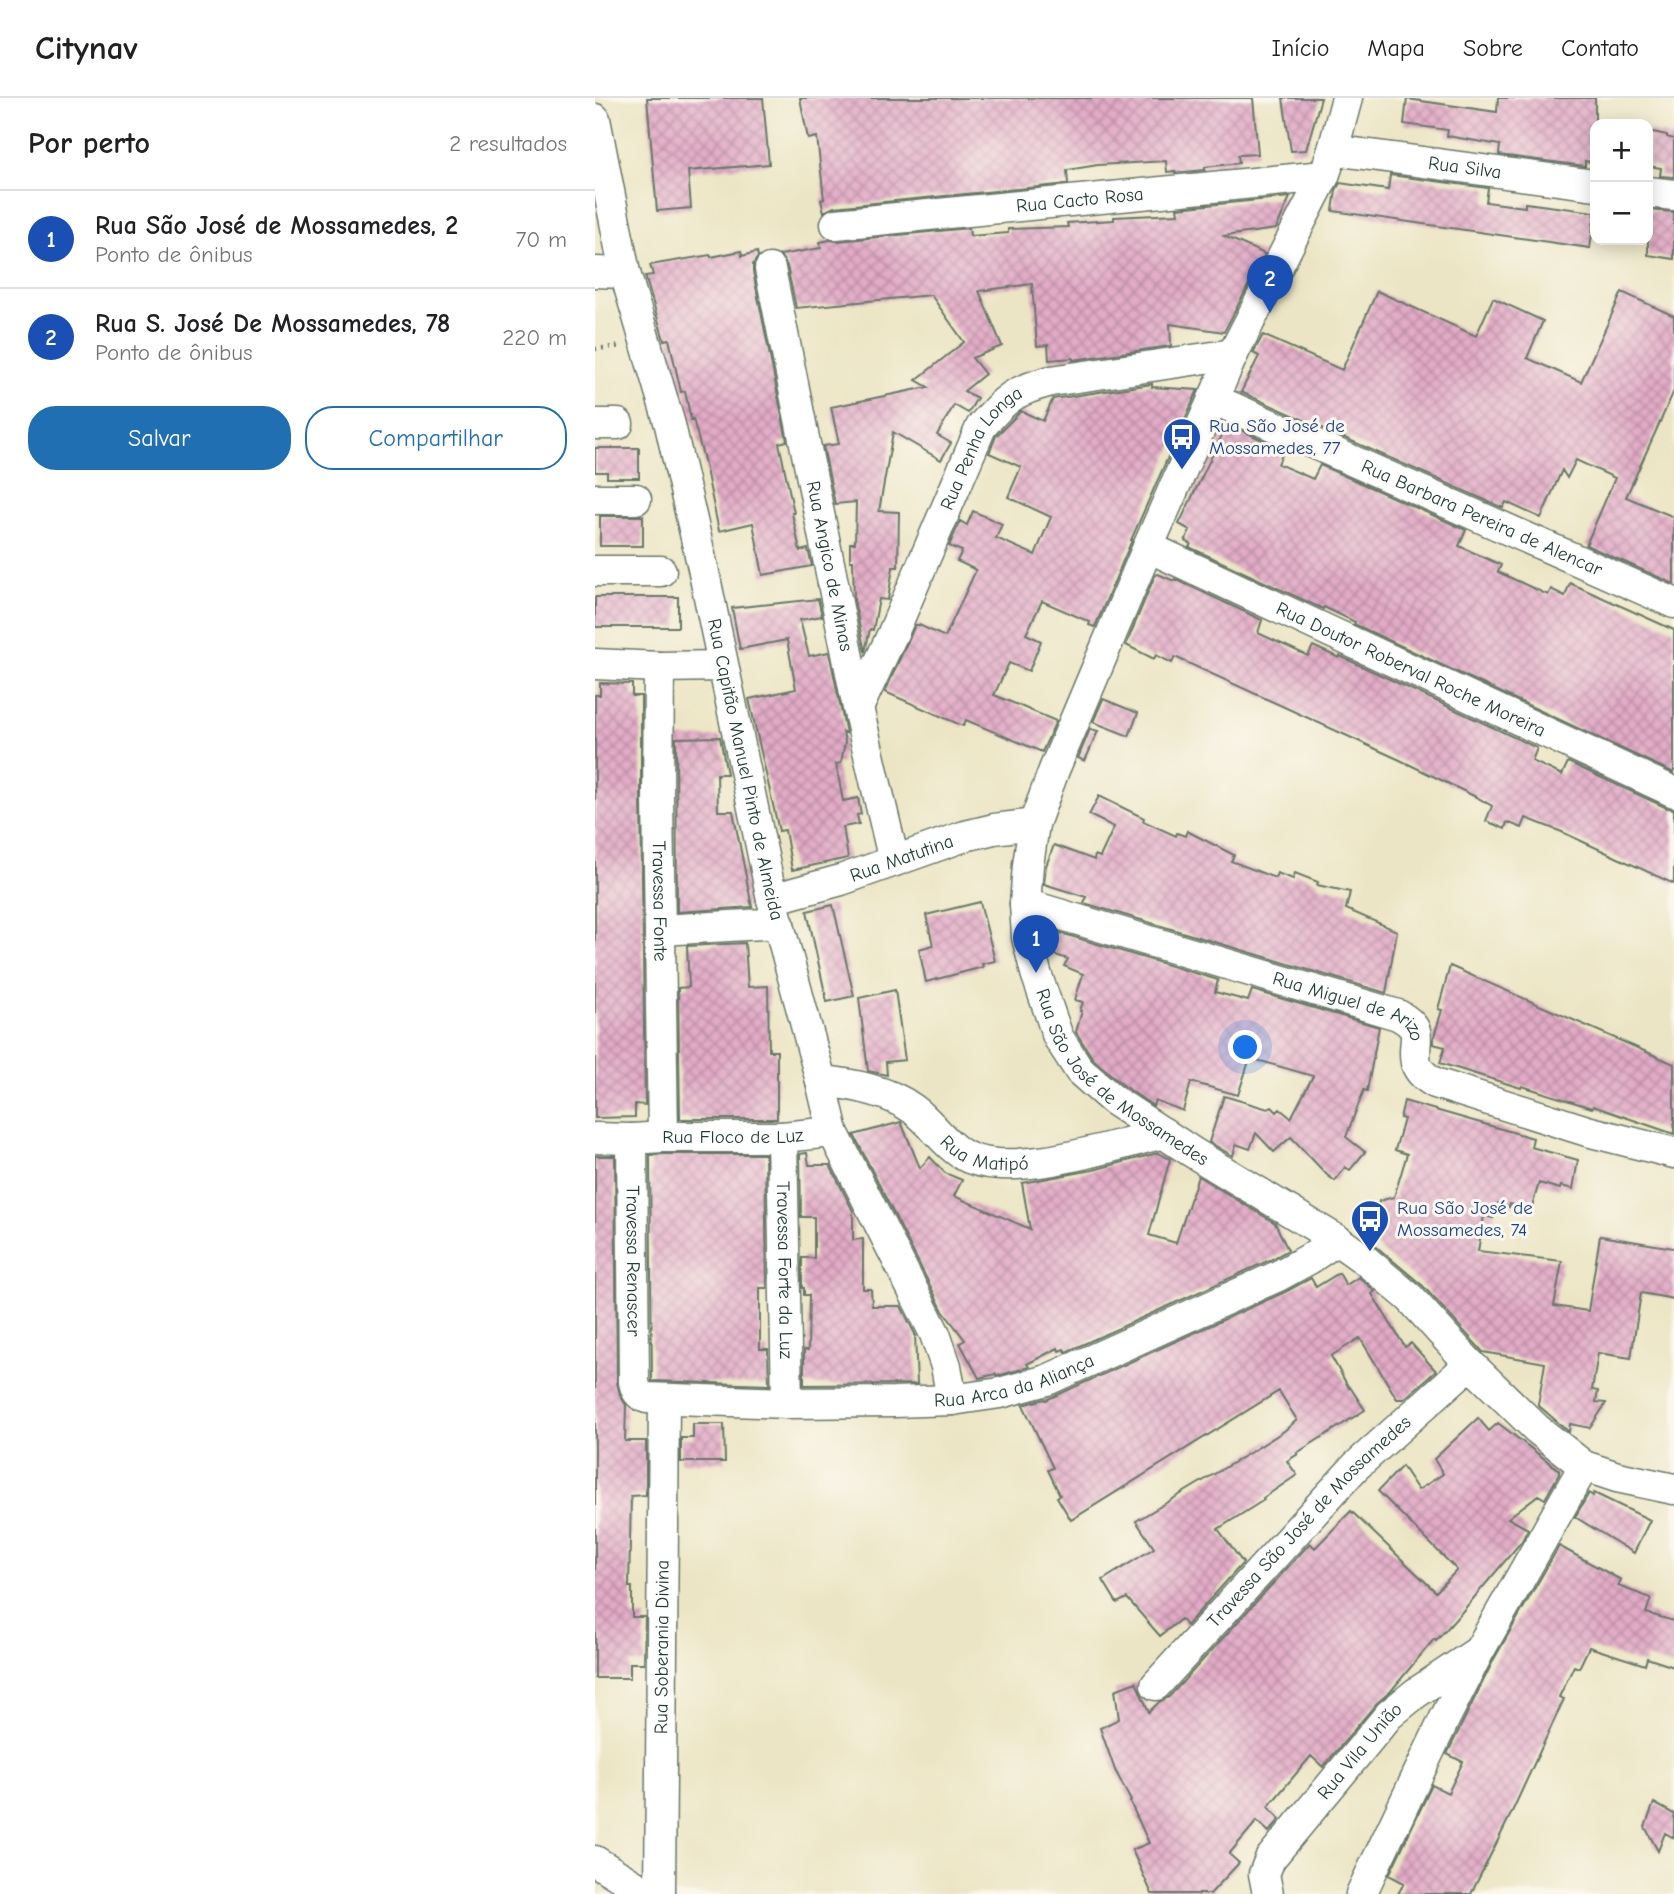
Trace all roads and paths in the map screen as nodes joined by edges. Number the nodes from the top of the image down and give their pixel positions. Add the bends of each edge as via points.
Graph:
1 (1347, 98) edge
2 (596, 125) edge
3 (1328, 163) junction
4 (1590, 185) edge
5 (1653, 193) edge
6 (1674, 195) edge
7 (603, 201) edge
8 (836, 224) dead end
9 (770, 269) dead end
10 (595, 272) edge
11 (625, 272) junction
12 (1233, 354) junction
13 (1213, 399) junction
14 (595, 499) edge
15 (636, 499) dead end
16 (1147, 547) junction
17 (595, 571) edge
18 (661, 572) dead end
19 (1674, 603) edge
20 (595, 664) edge
21 (723, 666) junction
22 (659, 667) junction
23 (858, 708) junction
24 (1674, 792) edge
25 (1034, 824) junction
26 (894, 861) junction
27 (1025, 904) junction
28 (776, 911) junction
29 (661, 930) junction
30 (821, 1081) junction
31 (833, 1132) junction
32 (1164, 1133) junction
33 (663, 1137) junction
34 (782, 1137) junction
35 (595, 1138) edge
36 (632, 1139) junction
37 (1674, 1153) edge
38 (1337, 1240) junction
39 (1470, 1364) junction
40 (664, 1399) junction
41 (952, 1400) junction
42 (787, 1403) junction
43 (1584, 1465) junction
44 (1674, 1489) edge
45 (1479, 1651) junction
46 (1156, 1685) dead end
47 (595, 1861) edge
48 (1266, 1884) edge
49 (647, 1894) edge
50 (660, 1894) edge
51 (1361, 1894) edge

1 - 3 street, Rua São José de Mossamedes
2 - 7 street, Rua Capitão Manuel Pinto de Almeida
3 - 4 street, Rua Silva
3 - 8 street, Rua Cacto Rosa
3 - 12 street, Rua São José de Mossamedes
5 - 6 street
7 - 11 street, Rua Capitão Manuel Pinto de Almeida
9 - 23 street, Rua Angico de Minas
10 - 11 street
11 - 21 street, Rua Capitão Manuel Pinto de Almeida via 670,425
12 - 13 street, Rua São José de Mossamedes
12 - 23 street, Rua Penha Longa via 1051,382 1024,388 1002,403 981,427
13 - 16 street, Rua São José de Mossamedes
13 - 19 street, Rua Barbara Pereira de Alencar
14 - 15 street
16 - 24 street, Rua Doutor Roberval Roche Moreira
16 - 25 street, Rua São José de Mossamedes
17 - 18 street
20 - 22 street
21 - 22 street
21 - 28 street, Rua Capitão Manuel Pinto de Almeida
22 - 29 street, Travessa Fonte
23 - 26 street, Rua Angico de Minas
25 - 26 street, Rua Matutina via 965,836
25 - 27 street, Rua São José de Mossamedes
26 - 28 street, Rua Matutina
27 - 32 street, Rua São José de Mossamedes via 1027,937 1058,1037 1080,1071 1113,1100
27 - 37 street, Rua Miguel de Arizo via 1398,1015 1410,1022 1417,1036 1416,1065 1435,1083
28 - 29 street
28 - 30 street, Rua Capitão Manuel Pinto de Almeida
29 - 33 street, Travessa Fonte
30 - 31 street, Rua Capitão Manuel Pinto de Almeida
30 - 32 street, Rua Matipó via 851,1083 900,1102 961,1154 991,1165 1033,1164
31 - 34 street, Rua Floco de Luz
31 - 41 street, Rua Capitão Manuel Pinto de Almeida via 935,1334
32 - 38 street, Rua São José de Mossamedes
33 - 34 street, Rua Floco de Luz
33 - 36 street, Rua Floco de Luz
34 - 42 street, Travessa Forte da Luz
35 - 36 street
36 - 40 street, Travessa Renascer via 634,1382 639,1396
38 - 39 street, Rua São José de Mossamedes via 1410,1298
38 - 41 street, Rua Arca da Aliança via 1279,1276 1047,1380
39 - 43 street, Rua São José de Mossamedes via 1537,1429
39 - 46 street, Travessa São José de Mossamedes via 1355,1467
40 - 42 street, Rua Arca da Aliança
40 - 50 street, Rua Soberania Divina
41 - 42 street, Rua Arca da Aliança
43 - 44 street, Rua São José de Mossamedes
43 - 45 street, Rua Vila União
45 - 48 street, Rua Vila União via 1389,1715 1270,1859
45 - 51 street, Rua Vila União
47 - 49 street

